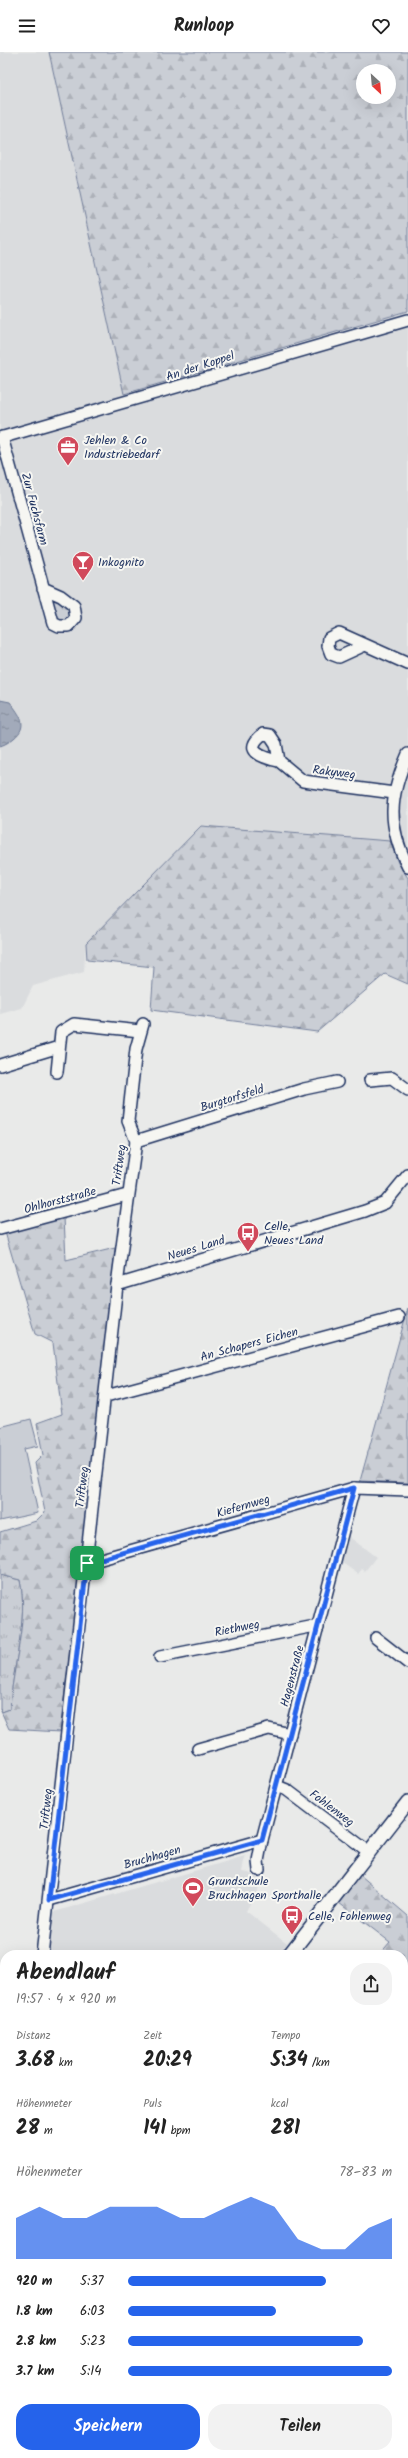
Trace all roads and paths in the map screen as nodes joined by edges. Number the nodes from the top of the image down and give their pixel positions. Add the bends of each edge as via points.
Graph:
1 (408, 320) edge
2 (1, 437) edge
3 (43, 588) dead end
4 (365, 645) dead end
5 (408, 664) edge
6 (408, 754) edge
7 (279, 761) dead end
8 (394, 793) junction
9 (408, 867) edge
10 (60, 1047) junction
11 (0, 1065) edge
12 (57, 1072) dead end
13 (370, 1080) dead end
14 (337, 1082) dead end
15 (408, 1090) edge
16 (136, 1141) junction
17 (408, 1175) edge
18 (127, 1195) junction
19 (0, 1229) edge
20 (117, 1285) junction
21 (399, 1317) dead end
22 (106, 1396) junction
23 (354, 1488) junction
24 (408, 1490) edge
25 (87, 1563) junction
26 (318, 1628) junction
27 (376, 1638) dead end
28 (160, 1657) dead end
29 (408, 1663) edge
30 (290, 1734) junction
31 (198, 1749) dead end
32 (277, 1786) junction
33 (408, 1802) edge
34 (262, 1840) junction
35 (370, 1852) junction
36 (259, 1870) dead end
37 (49, 1900) junction
38 (43, 1950) edge
39 (293, 1950) edge

1 - 2 street, An der Koppel
2 - 3 street, Zur Fuchsfarm
4 - 5 street
6 - 8 street
7 - 8 street, Rakyweg via 302,782
8 - 9 street via 392,820 398,848
10 - 11 street
10 - 12 street
10 - 16 street, Triftweg via 61,1032 74,1024 142,1028 136,1049 128,1121
13 - 15 street via 392,1078
14 - 16 street, Burgtorfsfeld via 304,1089
16 - 18 street, Triftweg
17 - 20 street, Neues Land via 385,1203 365,1212
18 - 19 street, Ohlhorststraße
18 - 20 street, Triftweg
20 - 22 street, Triftweg
21 - 22 street, An Schapers Eichen
22 - 25 street, Triftweg
23 - 24 street, Kiefernweg
23 - 25 street, Kiefernweg
23 - 26 street, Hagenstraße
25 - 37 street, Triftweg
26 - 28 street, Riethweg
26 - 30 street, Hagenstraße
27 - 29 street
30 - 31 street via 269,1729
30 - 32 street, Hagenstraße
32 - 34 street, Hagenstraße
32 - 35 street, Fohlenweg via 287,1790
33 - 35 street
34 - 36 street, Hagenstraße
34 - 37 street, Bruchhagen
35 - 39 street
37 - 38 street, Triftweg

